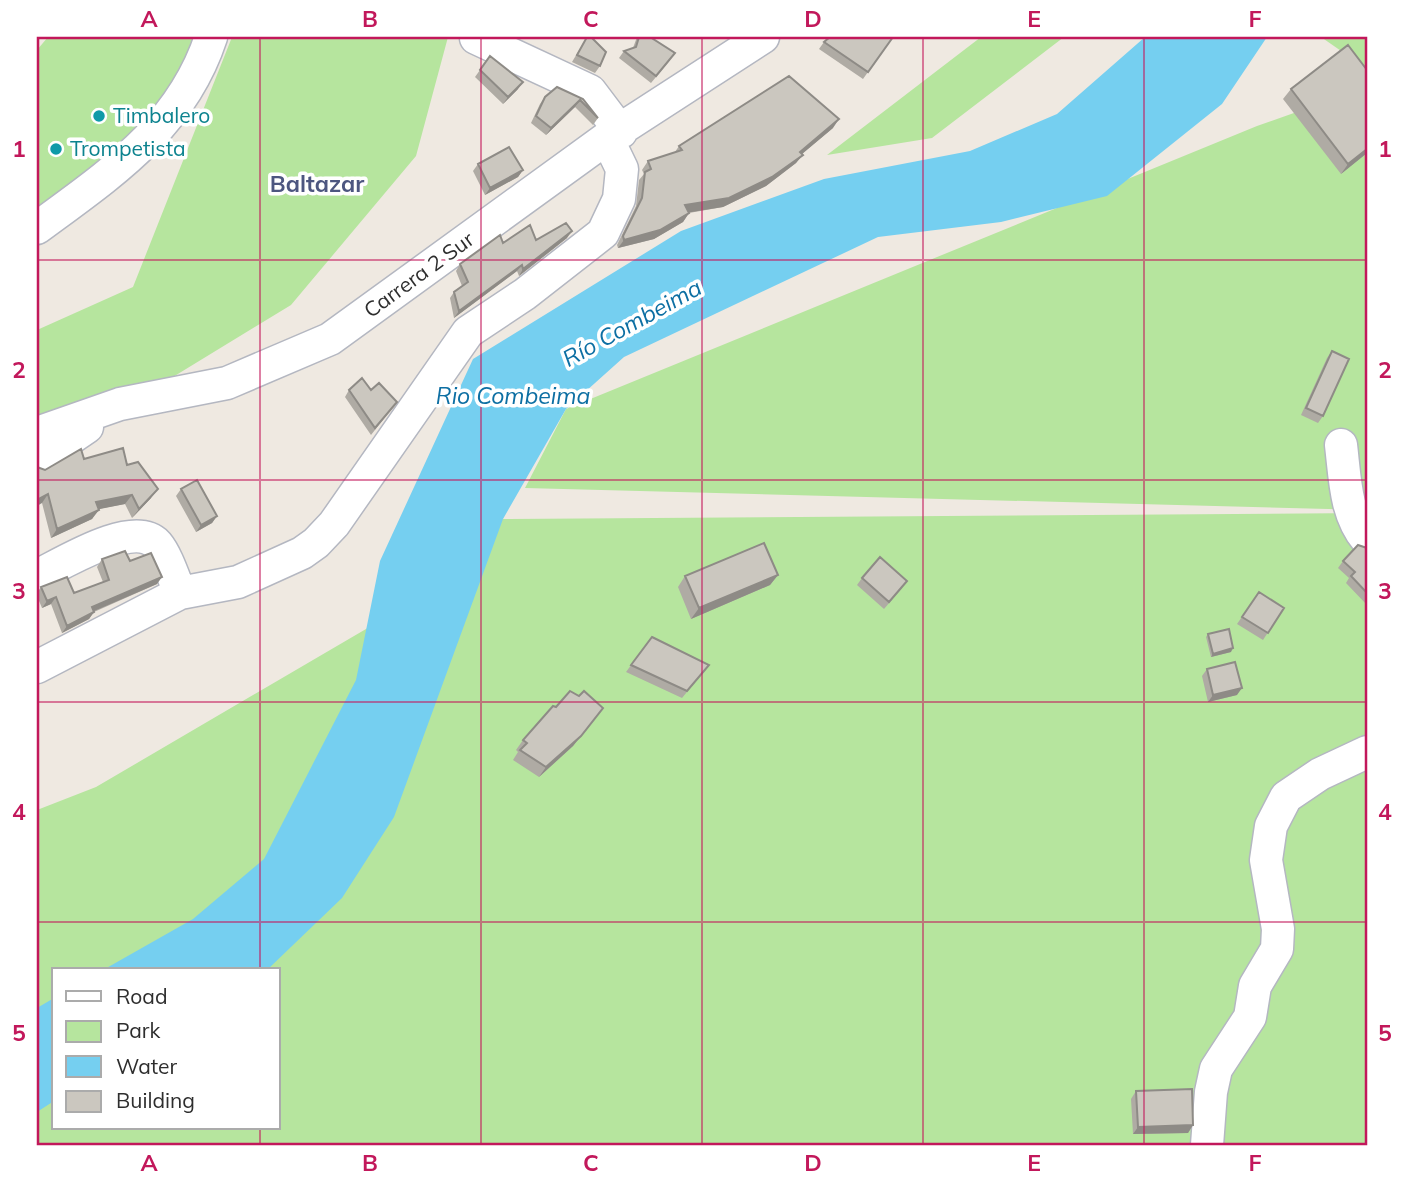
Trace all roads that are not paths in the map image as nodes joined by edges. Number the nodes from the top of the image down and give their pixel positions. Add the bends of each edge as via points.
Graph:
1 (211, 37) edge
2 (763, 37) edge
3 (476, 38) edge
4 (614, 135) junction
5 (37, 228) edge
6 (120, 404) junction
7 (37, 433) edge
8 (1341, 445) dead end
9 (37, 461) edge
10 (1367, 540) edge
11 (37, 576) edge
12 (180, 593) junction
13 (37, 667) edge
14 (1367, 752) edge
15 (1207, 1145) edge

1 - 5 street via 160,129 116,171
2 - 4 street, Carrera 2 Sur
3 - 4 street via 590,91
4 - 6 street, Carrera 2 Sur via 330,340 227,383
4 - 12 street via 622,169 619,200 603,233 468,332 316,543 238,582
6 - 7 street, Carrera 2 Sur
6 - 9 street
8 - 10 street via 1348,503
11 - 12 street via 116,538 139,536 156,544
12 - 13 street
14 - 15 street via 1286,797 1271,826 1266,860 1277,949 1255,986 1250,1017 1216,1069

